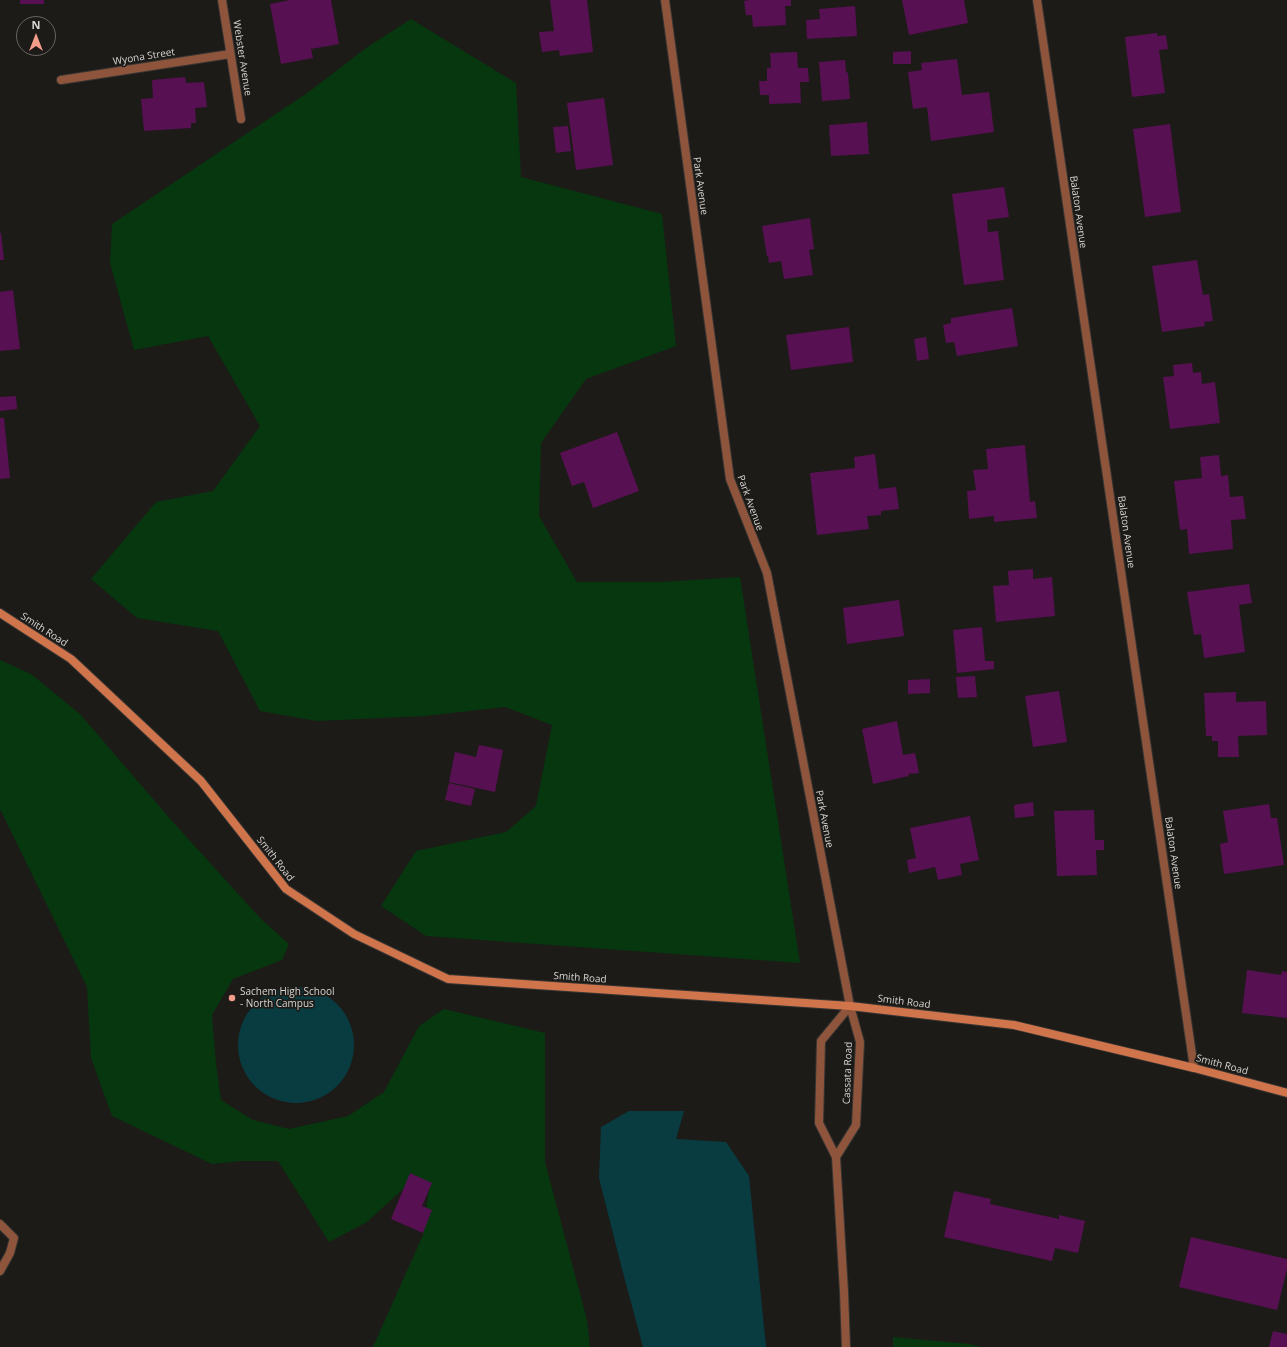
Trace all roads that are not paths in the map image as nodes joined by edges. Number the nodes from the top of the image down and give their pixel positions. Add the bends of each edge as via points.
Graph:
1 (222, 0) edge
2 (665, 0) edge
3 (1037, 0) edge
4 (230, 54) junction
5 (61, 80) dead end
6 (241, 118) dead end
7 (0, 613) edge
8 (850, 1006) junction
9 (1194, 1068) junction
10 (1287, 1093) edge
11 (836, 1157) junction
12 (0, 1224) edge
13 (0, 1271) edge
14 (846, 1347) edge

1 - 4 street, Webster Avenue
2 - 8 street, Park Avenue via 730,479 767,573
3 - 9 street, Balaton Avenue
4 - 5 street, Wyona Street
4 - 6 street, Webster Avenue
7 - 8 street, Smith Road via 71,659 201,781 286,889 354,934 448,979
8 - 9 street, Smith Road via 1014,1025
8 - 11 street, Cassata Road via 860,1042 856,1125
8 - 11 street via 821,1041 819,1123
9 - 10 street, Smith Road
11 - 14 street
12 - 13 street via 14,1238 10,1254

